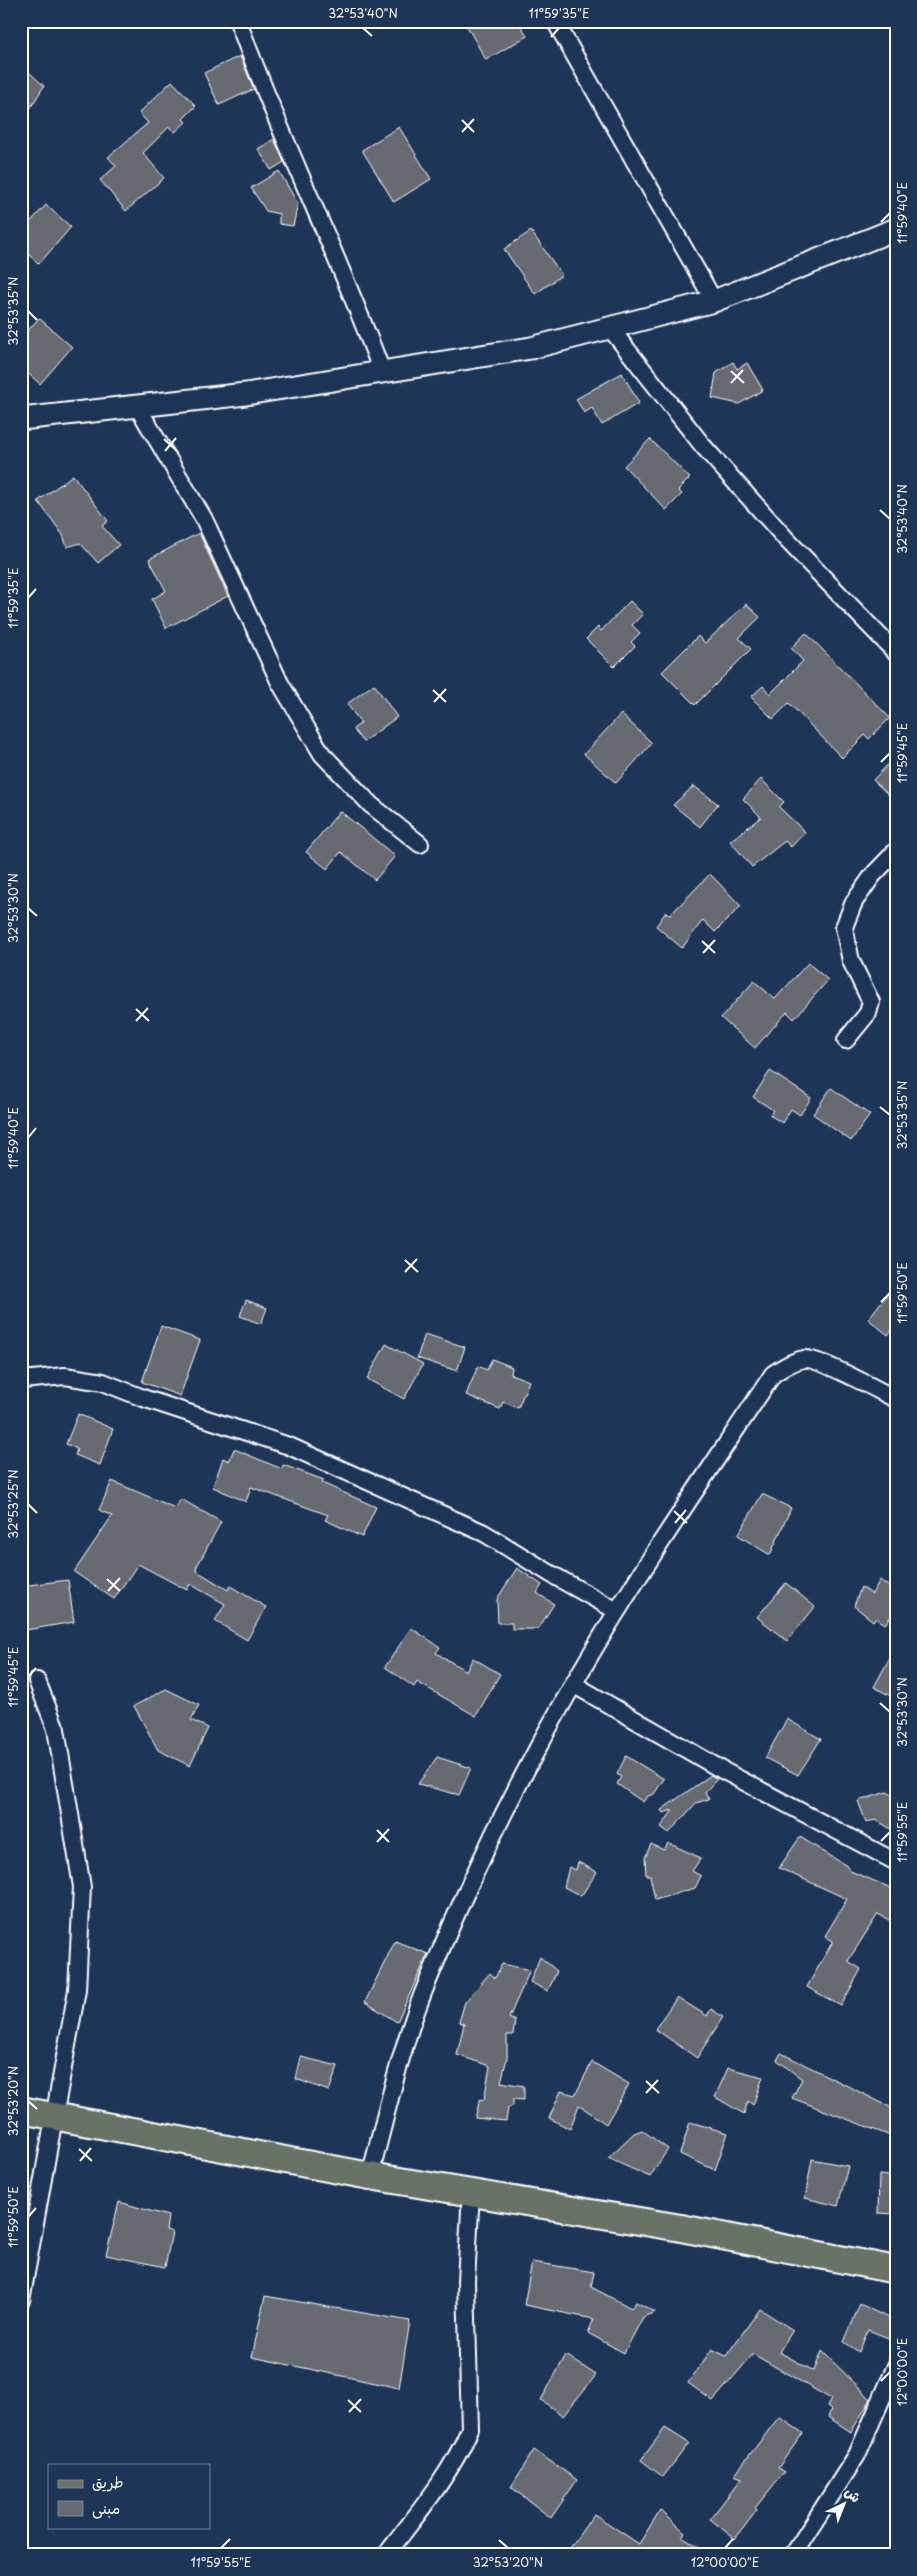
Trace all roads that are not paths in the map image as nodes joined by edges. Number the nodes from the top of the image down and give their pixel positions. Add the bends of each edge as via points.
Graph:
1 (238, 21) edge
2 (556, 21) edge
3 (896, 229) edge
4 (714, 301) junction
5 (610, 328) junction
6 (382, 372) junction
7 (137, 406) junction
8 (21, 419) edge
9 (896, 653) edge
10 (420, 844) dead end
11 (896, 851) edge
12 (846, 1040) dead end
13 (21, 1380) edge
14 (896, 1399) edge
15 (618, 1611) junction
16 (37, 1681) dead end
17 (574, 1684) junction
18 (896, 1862) edge
19 (21, 2110) edge
20 (56, 2117) junction
21 (370, 2176) junction
22 (471, 2192) junction
23 (896, 2270) edge
24 (21, 2301) edge
25 (896, 2366) edge
26 (389, 2554) edge
27 (793, 2555) edge

1 - 6 street via 354,296
2 - 4 street
3 - 4 street
4 - 5 street
5 - 6 street via 531,348
5 - 9 street via 702,446
6 - 7 street via 246,394
7 - 8 street
7 - 10 street via 204,519 280,683 322,754 371,806
11 - 12 street via 854,902 844,927 851,962 871,1002 868,1013
13 - 15 street via 65,1376 103,1382 289,1446 484,1533
14 - 15 street via 806,1359 773,1374
15 - 17 street
16 - 20 street via 56,1728 82,1887 78,1990
17 - 18 street via 724,1771
17 - 21 street via 510,1799 422,1995
19 - 20 main road
20 - 21 main road
20 - 24 street
21 - 22 main road
22 - 23 main road
22 - 26 street via 466,2281 470,2428 432,2496
25 - 27 street via 856,2454

